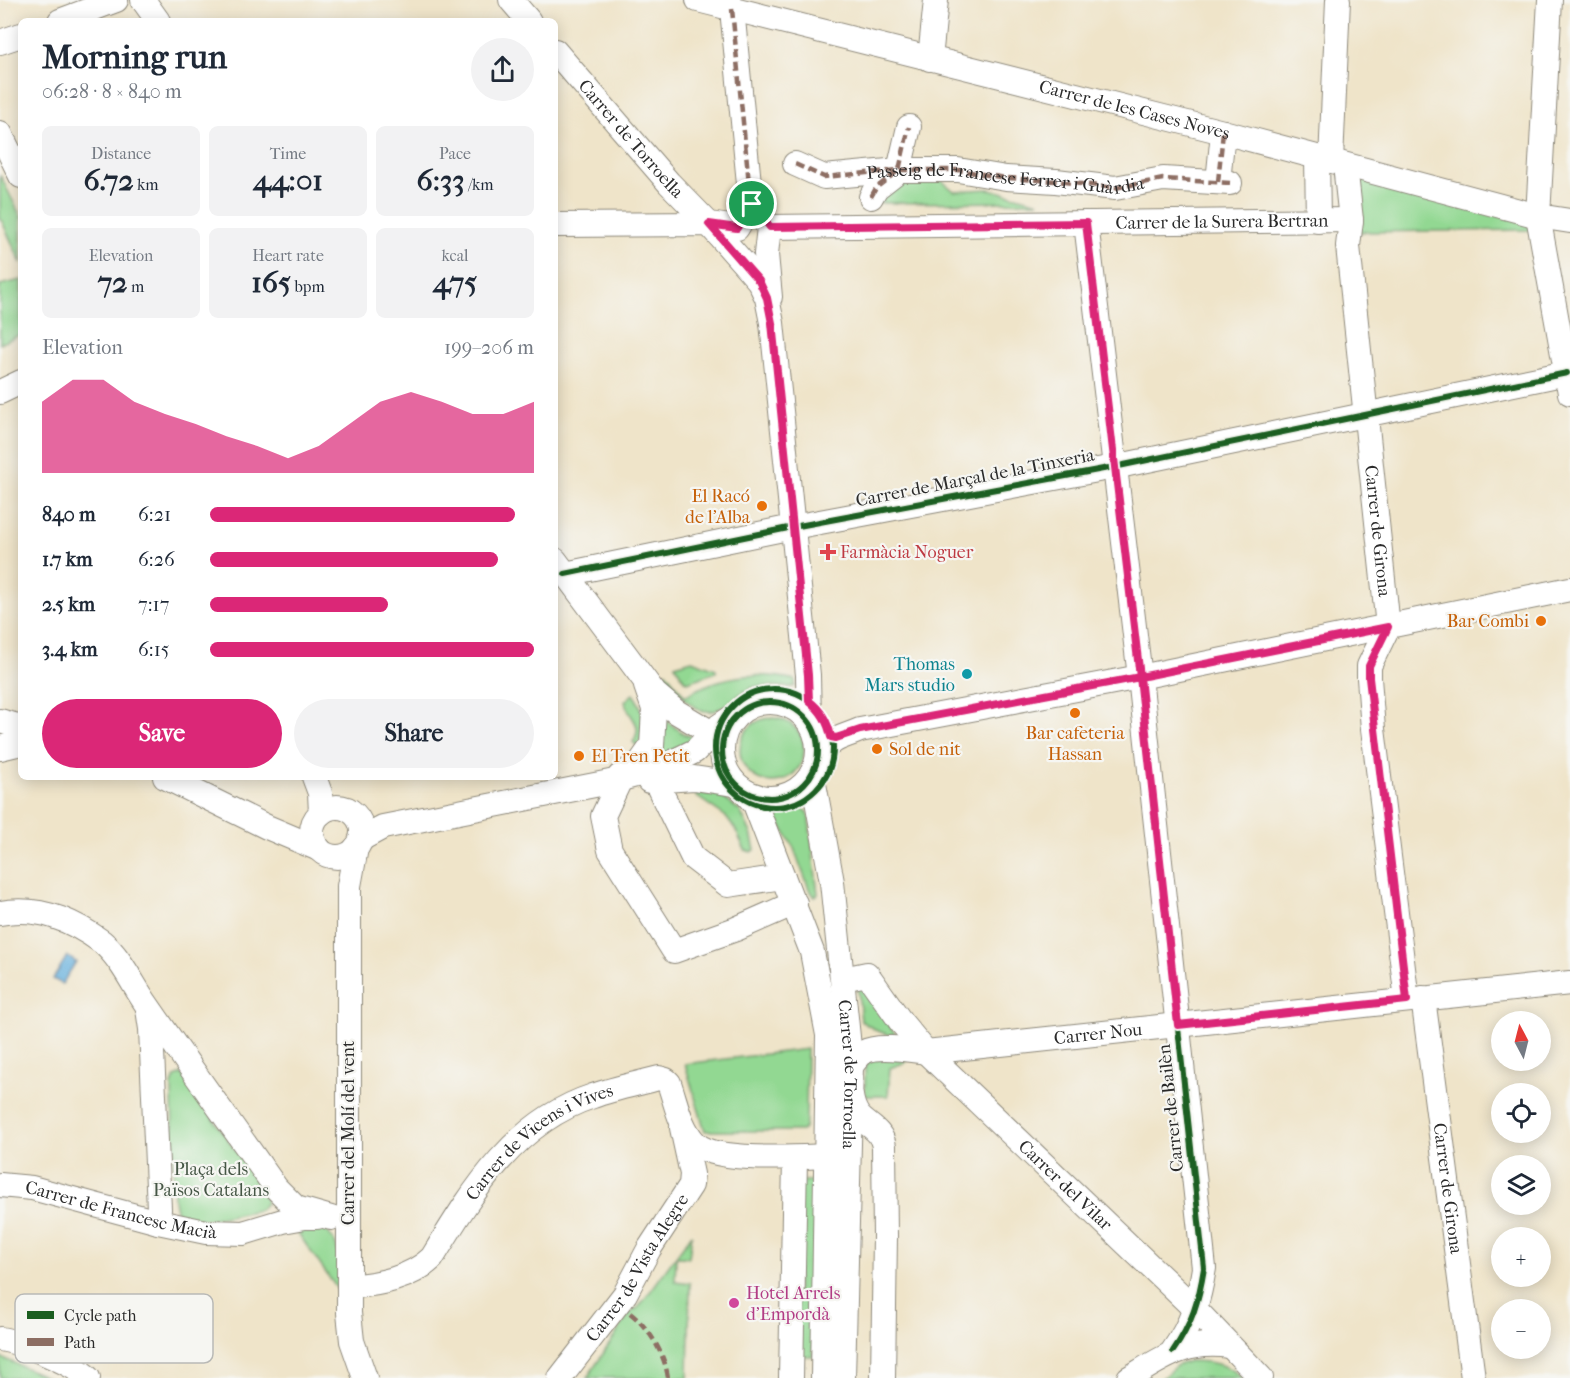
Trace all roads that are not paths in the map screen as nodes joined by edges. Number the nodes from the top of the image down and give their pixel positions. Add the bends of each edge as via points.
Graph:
1 (116, 0) edge
2 (143, 0) edge
3 (510, 0) edge
4 (698, 0) edge
5 (936, 0) edge
6 (1338, 0) edge
7 (1550, 0) edge
8 (732, 9) junction
9 (68, 18) edge
10 (156, 18) edge
11 (526, 18) edge
12 (18, 36) edge
13 (0, 42) edge
14 (558, 54) edge
15 (930, 59) junction
16 (909, 127) dead end
17 (1223, 132) junction
18 (0, 133) edge
19 (1331, 161) junction
20 (795, 164) dead end
21 (18, 170) edge
22 (899, 170) junction
23 (871, 197) dead end
24 (752, 204) junction
25 (1538, 216) junction
26 (1351, 220) junction
27 (1318, 221) junction
28 (1570, 221) edge
29 (1086, 223) junction
30 (709, 224) junction
31 (558, 225) edge
32 (770, 227) junction
33 (772, 323) junction
34 (18, 383) edge
35 (1568, 383) edge
36 (0, 392) edge
37 (1366, 415) junction
38 (1114, 467) junction
39 (793, 527) junction
40 (560, 567) edge
41 (1570, 590) edge
42 (1388, 627) junction
43 (1140, 677) junction
44 (649, 687) junction
45 (0, 721) edge
46 (18, 726) edge
47 (820, 730) junction
48 (717, 739) junction
49 (18, 744) edge
50 (0, 748) edge
51 (815, 766) junction
52 (171, 780) edge
53 (315, 780) edge
54 (655, 780) junction
55 (615, 782) junction
56 (738, 786) junction
57 (332, 836) junction
58 (783, 877) junction
59 (795, 903) junction
60 (0, 912) edge
61 (843, 979) junction
62 (1570, 983) edge
63 (1415, 999) junction
64 (147, 1005) junction
65 (1178, 1025) junction
66 (926, 1052) junction
67 (851, 1066) junction
68 (193, 1069) junction
69 (153, 1091) junction
70 (850, 1094) junction
71 (679, 1114) junction
72 (728, 1155) junction
73 (826, 1156) junction
74 (795, 1158) junction
75 (0, 1185) edge
76 (276, 1188) junction
77 (683, 1199) junction
78 (340, 1219) junction
79 (158, 1222) junction
80 (243, 1233) junction
81 (349, 1287) junction
82 (1195, 1309) junction
83 (0, 1339) edge
84 (15, 1342) edge
85 (1229, 1346) junction
86 (1173, 1352) junction
87 (63, 1363) edge
88 (88, 1378) edge
89 (365, 1378) edge
90 (560, 1378) edge
91 (790, 1378) edge
92 (823, 1378) edge
93 (843, 1378) edge
94 (883, 1378) edge
95 (1129, 1378) edge
96 (1261, 1378) edge
97 (1473, 1378) edge

1 - 9 street
2 - 10 street
3 - 11 street
4 - 8 street, Carrer de les Cases Noves
5 - 15 street
6 - 19 street, Carrer de Girona
7 - 25 street
8 - 15 street, Carrer de les Cases Noves
8 - 24 street
12 - 13 street
14 - 30 street, Carrer de Torroella
15 - 17 street, Carrer de les Cases Noves
16 - 22 street
17 - 19 street, Carrer de les Cases Noves
17 - 22 street, Passeig de Francesc Ferrer i Guàrdia via 1224,183 1163,179 1115,188 958,170
18 - 21 street
19 - 25 street, Carrer de les Cases Noves
19 - 26 street, Carrer de Girona
19 - 27 street
20 - 22 street, Passeig de Francesc Ferrer i Guàrdia via 824,177
22 - 23 street via 876,188
24 - 30 street via 737,228
24 - 32 street
25 - 28 street, Carrer de les Cases Noves
25 - 35 street
26 - 27 street, Carrer de la Surera Bertran
26 - 37 street, Carrer de Girona via 1348,246
27 - 29 street, Carrer de la Surera Bertran
29 - 32 street, Carrer de la Surera Bertran
29 - 38 street, Carrer de Bailèn
30 - 31 street
30 - 33 street, Carrer de Torroella via 759,281
32 - 33 street, Carrer de Torroella via 766,254
33 - 39 street, Carrer de Torroella
34 - 36 street
35 - 37 street, Carrer de Marçal de la Tinxeria
37 - 38 street, Carrer de Marçal de la Tinxeria
37 - 42 street, Carrer de Girona
38 - 39 street, Carrer de Marçal de la Tinxeria
38 - 43 street, Carrer de Bailèn
39 - 40 street, Carrer de Marçal de la Tinxeria
39 - 47 street, Carrer de Torroella via 808,675
40 - 44 street
41 - 42 street
42 - 43 street
42 - 63 street, Carrer de Girona via 1369,666 1369,678
43 - 47 street via 860,730
43 - 65 street, Carrer de Bailèn
44 - 48 street via 675,711
44 - 55 street via 654,709 652,746 640,763
45 - 46 street
47 - 48 street via 795,709 773,702 756,704 740,712 719,726
47 - 51 street via 829,742
48 - 55 street via 660,769
48 - 56 street via 723,762
49 - 50 street
51 - 56 street via 802,786 783,796 757,796
51 - 61 street, Carrer de Torroella
52 - 57 street via 267,827
53 - 57 street, Carrer del Molí del vent
54 - 55 street
54 - 56 street via 694,778
54 - 58 street via 693,858 728,885
55 - 57 street
55 - 59 street via 603,816 610,850 674,951
56 - 58 street via 755,804
57 - 78 street, Carrer del Molí del vent via 349,886
58 - 59 street
59 - 73 street via 813,952 827,1028
60 - 64 street via 45,912 74,924 104,944
61 - 66 street via 867,974
61 - 67 street, Carrer de Torroella
62 - 63 street, Carrer Nou
63 - 65 street, Carrer Nou
63 - 97 street, Carrer de Girona
64 - 68 street
64 - 69 street
65 - 66 street, Carrer Nou
65 - 82 street, Carrer de Bailèn via 1204,1268
66 - 67 street via 871,1050
66 - 82 street, Carrer del Vilar
67 - 70 street, Carrer de Torroella
68 - 69 street via 183,1065 172,1067 162,1073
68 - 76 street
69 - 79 street
70 - 93 street, Carrer de Torroella
70 - 94 street via 853,1108 883,1138
71 - 72 street, Carrer de Vicens i Vives via 695,1143 717,1155
71 - 77 street, Carrer de Vista Alegre via 692,1174
71 - 81 street, Carrer de Vicens i Vives via 669,1083 659,1078 592,1096 556,1113 537,1123 495,1165 423,1266 383,1282
72 - 74 street, Carrer de Vicens i Vives
72 - 77 street via 711,1164
73 - 74 street, Carrer de Vicens i Vives
73 - 92 street
74 - 91 street
75 - 79 street, Carrer de Francesc Macià via 32,1188
76 - 78 street via 296,1208
76 - 80 street, Carrer de Francesc Macià via 270,1216
77 - 90 street, Carrer de Vista Alegre via 649,1249 626,1294
78 - 80 street, Carrer de Francesc Macià via 305,1217
78 - 81 street, Carrer del Molí del vent
79 - 80 street, Carrer de Francesc Macià via 206,1232
81 - 89 street, Carrer del Molí del vent via 352,1341
82 - 85 street, Carrer del Vilar
82 - 86 street, Carrer de Bailèn
83 - 84 street
85 - 86 street via 1209,1343
85 - 96 street, Carrer del Vilar
86 - 95 street
87 - 88 street

